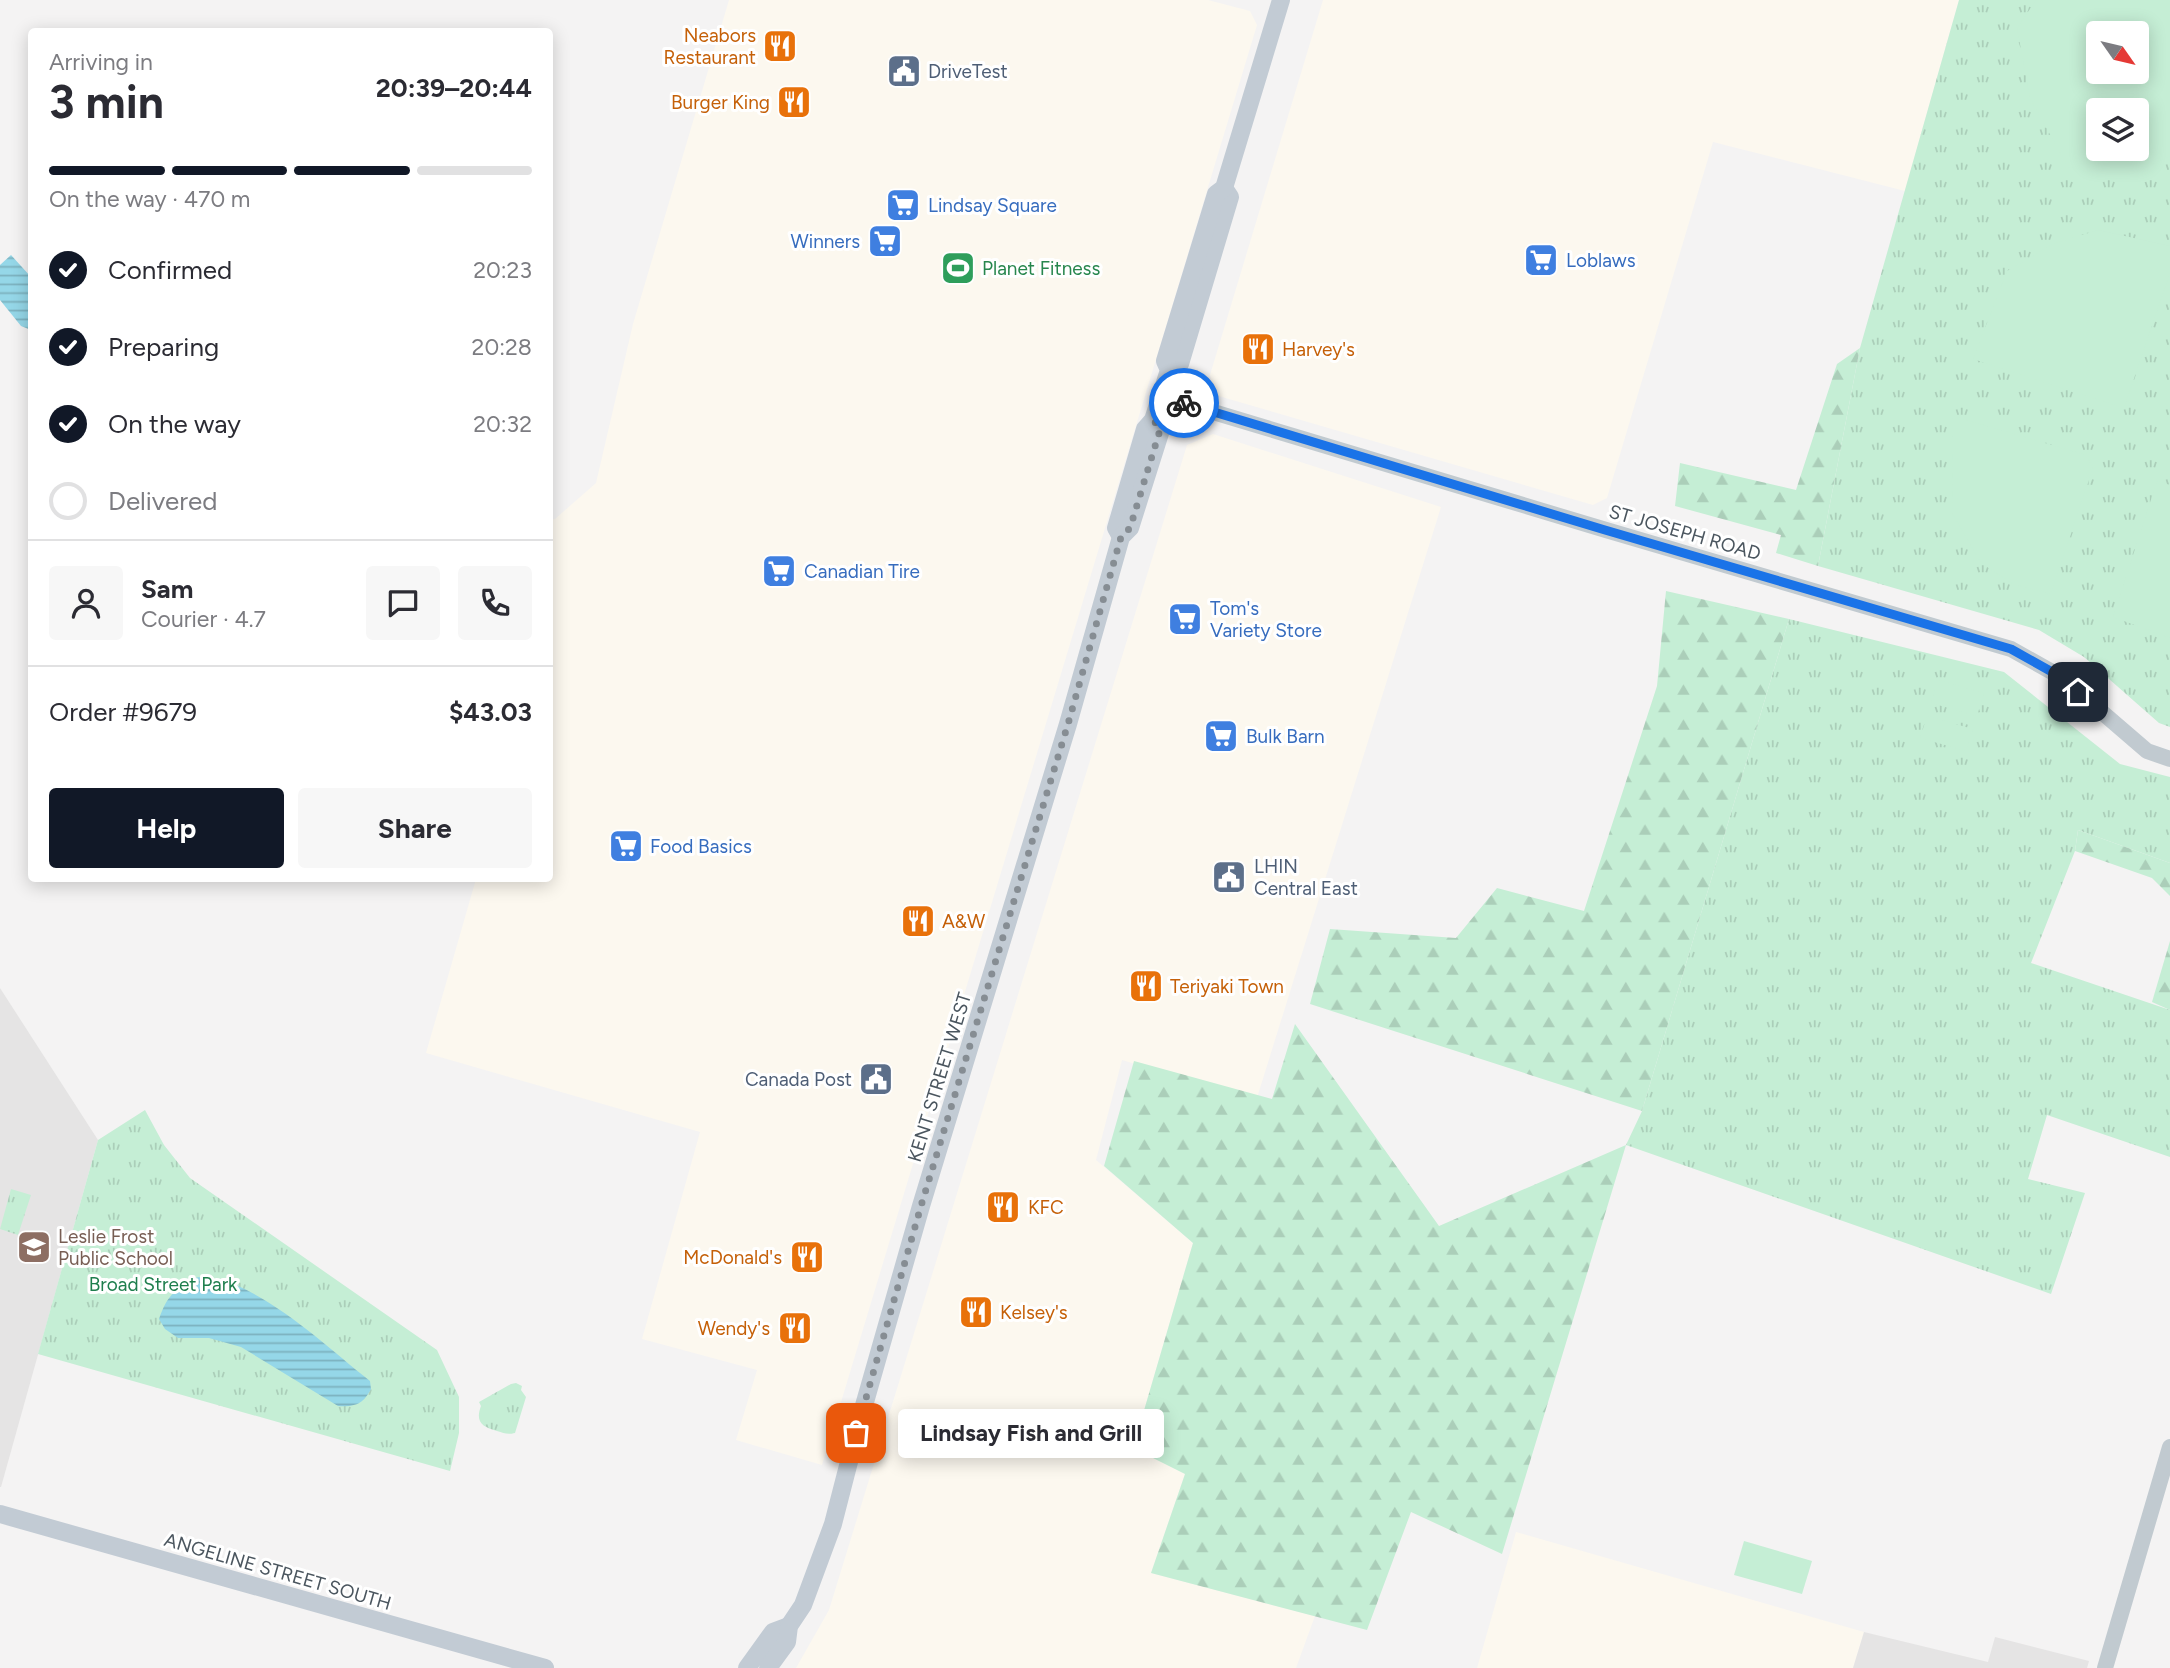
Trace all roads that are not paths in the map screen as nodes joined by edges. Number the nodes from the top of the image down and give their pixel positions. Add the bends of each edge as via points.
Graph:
1 (1281, 0) edge
2 (1160, 396) junction
3 (2170, 759) edge
4 (2170, 1447) edge
5 (0, 1514) edge
6 (789, 1626) junction
7 (545, 1668) edge
8 (747, 1668) edge
9 (768, 1668) edge
10 (2105, 1668) edge

1 - 2 main road, KENT STREET WEST via 1224,188 1230,197 1180,364 1169,370
2 - 3 street, ST JOSEPH ROAD via 2011,649 2061,677 2147,751
2 - 6 main road, KENT STREET WEST via 1153,419 1160,430 1130,528 1121,537 921,1206 833,1524 813,1582
4 - 10 street
5 - 7 main road, ANGELINE STREET SOUTH
6 - 8 main road, KENT STREET WEST via 773,1632
6 - 9 main road, KENT STREET WEST via 787,1642

